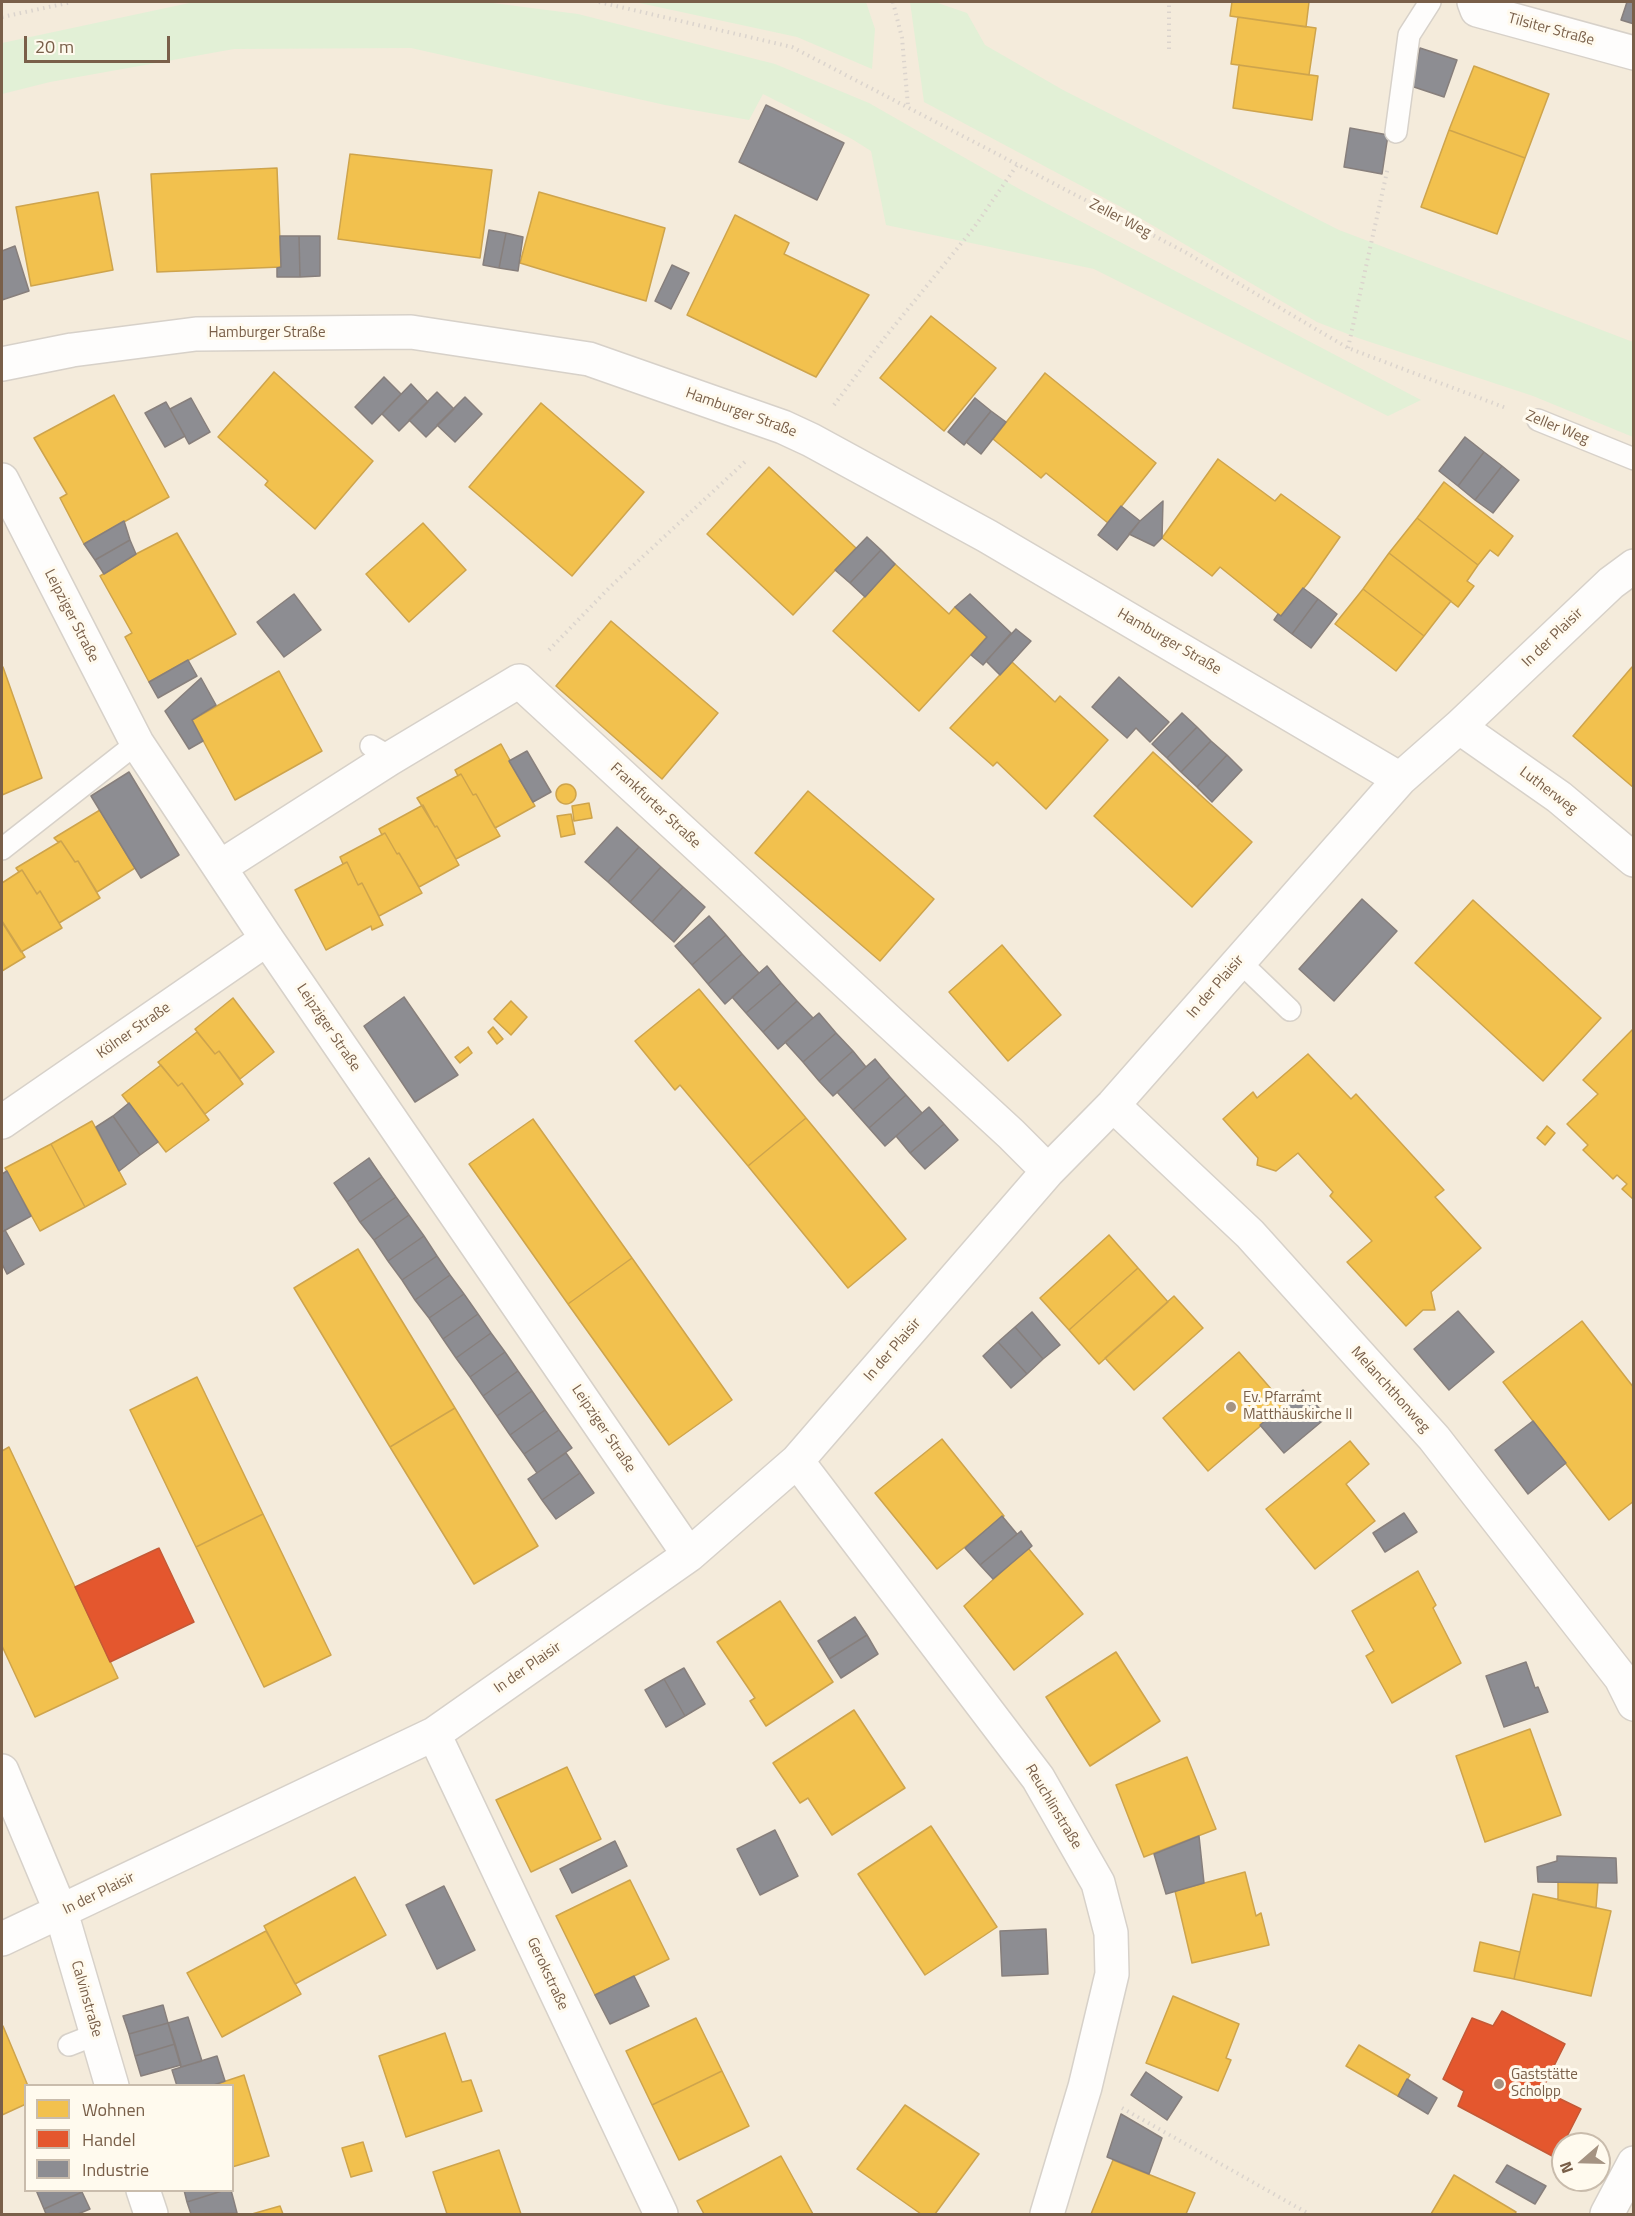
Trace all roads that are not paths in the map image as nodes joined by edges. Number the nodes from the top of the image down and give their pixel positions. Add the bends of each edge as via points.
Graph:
1 (1430, 2) edge
2 (1474, 2) edge
3 (1634, 53) edge
4 (1396, 132) road end
5 (2, 364) edge
6 (1538, 420) road end
7 (1634, 459) edge
8 (2, 480) edge
9 (1634, 566) edge
10 (1459, 727) junction
11 (137, 743) junction
12 (1400, 779) junction
13 (2, 849) edge
14 (1634, 860) edge
15 (220, 867) junction
16 (267, 939) junction
17 (1239, 962) junction
18 (1290, 1010) dead end
19 (1113, 1105) junction
20 (2, 1122) edge
21 (1048, 1171) junction
22 (797, 1461) junction
23 (689, 1555) junction
24 (1634, 1704) edge
25 (434, 1734) junction
26 (2, 1772) edge
27 (61, 1912) junction
28 (2, 1939) edge
29 (111, 2084) edge
30 (1634, 2163) edge
31 (144, 2192) edge
32 (150, 2214) edge
33 (661, 2214) edge
34 (1047, 2214) edge
35 (1607, 2214) edge

1 - 4 lane via 1409,35
2 - 3 street, Tilsiter Straße via 1477,10
5 - 12 street, Hamburger Straße via 72,350 196,334 411,332 589,360 668,397 783,427 821,445 987,536
6 - 7 lane, Zeller Weg
8 - 11 street, Leipziger Straße
9 - 10 street, In der Plaisir via 1611,583
10 - 12 street, In der Plaisir
10 - 14 street, Lutherweg via 1558,797
11 - 13 lane
11 - 15 street, Leipziger Straße
12 - 17 street, In der Plaisir
15 - 16 street, Leipziger Straße
15 - 21 street, Frankfurter Straße via 382,752 519,681
16 - 20 street, Kölner Straße
16 - 23 street, Leipziger Straße
17 - 18 lane
17 - 19 street, In der Plaisir
19 - 21 street, In der Plaisir
19 - 24 street, Melanchthonweg via 1250,1234 1434,1438 1621,1678
21 - 22 street, In der Plaisir
22 - 23 street, In der Plaisir
22 - 34 street, Reuchlinstraße via 1038,1778 1098,1883 1111,1933 1112,1974 1085,2086
23 - 25 street, In der Plaisir
25 - 27 street, In der Plaisir
25 - 33 street, Gerokstraße
26 - 27 street, Calvinstraße
27 - 28 street, In der Plaisir
27 - 29 street, Calvinstraße via 83,2040
30 - 35 street
31 - 32 street

